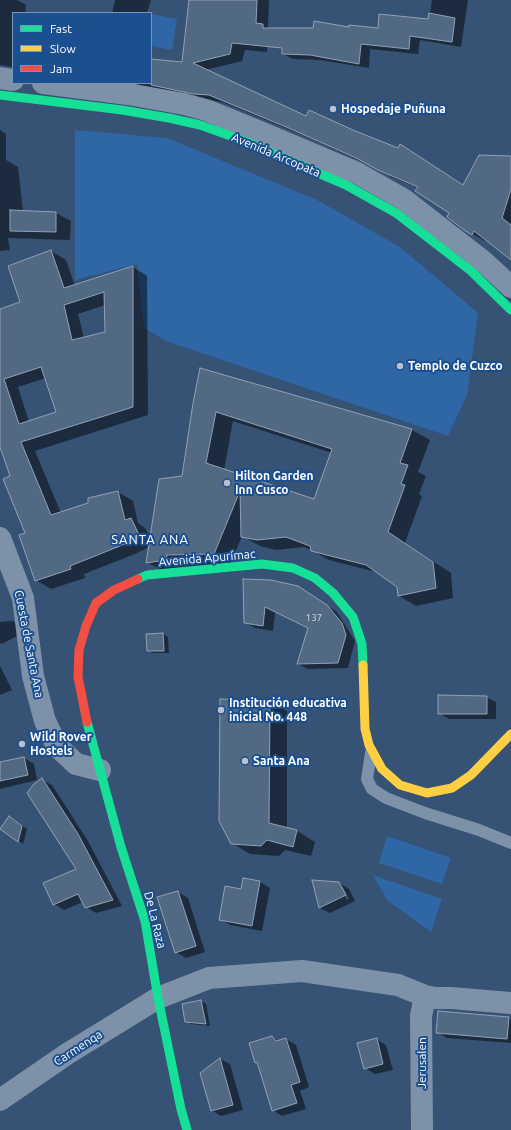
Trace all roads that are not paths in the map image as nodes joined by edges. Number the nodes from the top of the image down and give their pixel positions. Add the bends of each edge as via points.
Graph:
1 (0, 78) edge
2 (12, 80) edge
3 (51, 84) edge
4 (0, 95) edge
5 (511, 287) edge
6 (511, 310) edge
7 (0, 538) edge
8 (86, 720) joint
9 (511, 734) edge
10 (371, 750) junction
11 (100, 770) junction
12 (511, 843) edge
13 (425, 996) junction
14 (158, 998) junction
15 (511, 1003) edge
16 (0, 1100) edge
17 (187, 1130) edge
18 (422, 1130) edge

1 - 2 street
3 - 5 street, Avenida Arcopata via 128,94 206,110 357,172 403,199 484,262
4 - 6 main road, Avenida Arcopata via 169,118 200,125 242,140 346,185 396,213 471,271
7 - 11 street, Cuesta de Santa Ana via 23,598 33,676 45,721 57,746 76,764
8 - 10 main road, Avenida Apurímac via 78,677 79,650 96,603 114,590 147,575 262,564 293,568 315,578 333,593 353,617 362,644 365,729
8 - 11 main road, De La Raza
9 - 10 main road, Avenida Apurímac via 471,775 452,788 427,793 400,785 382,769
10 - 12 lane via 367,779 372,790 386,798
11 - 14 main road, De La Raza via 145,921
13 - 14 street, Carmenqa via 398,985 302,971 209,978
13 - 15 street, Carmenqa
13 - 18 street, Jerusalen via 421,1016
14 - 16 street, Carmenqa via 67,1054
14 - 17 main road, De La Raza

